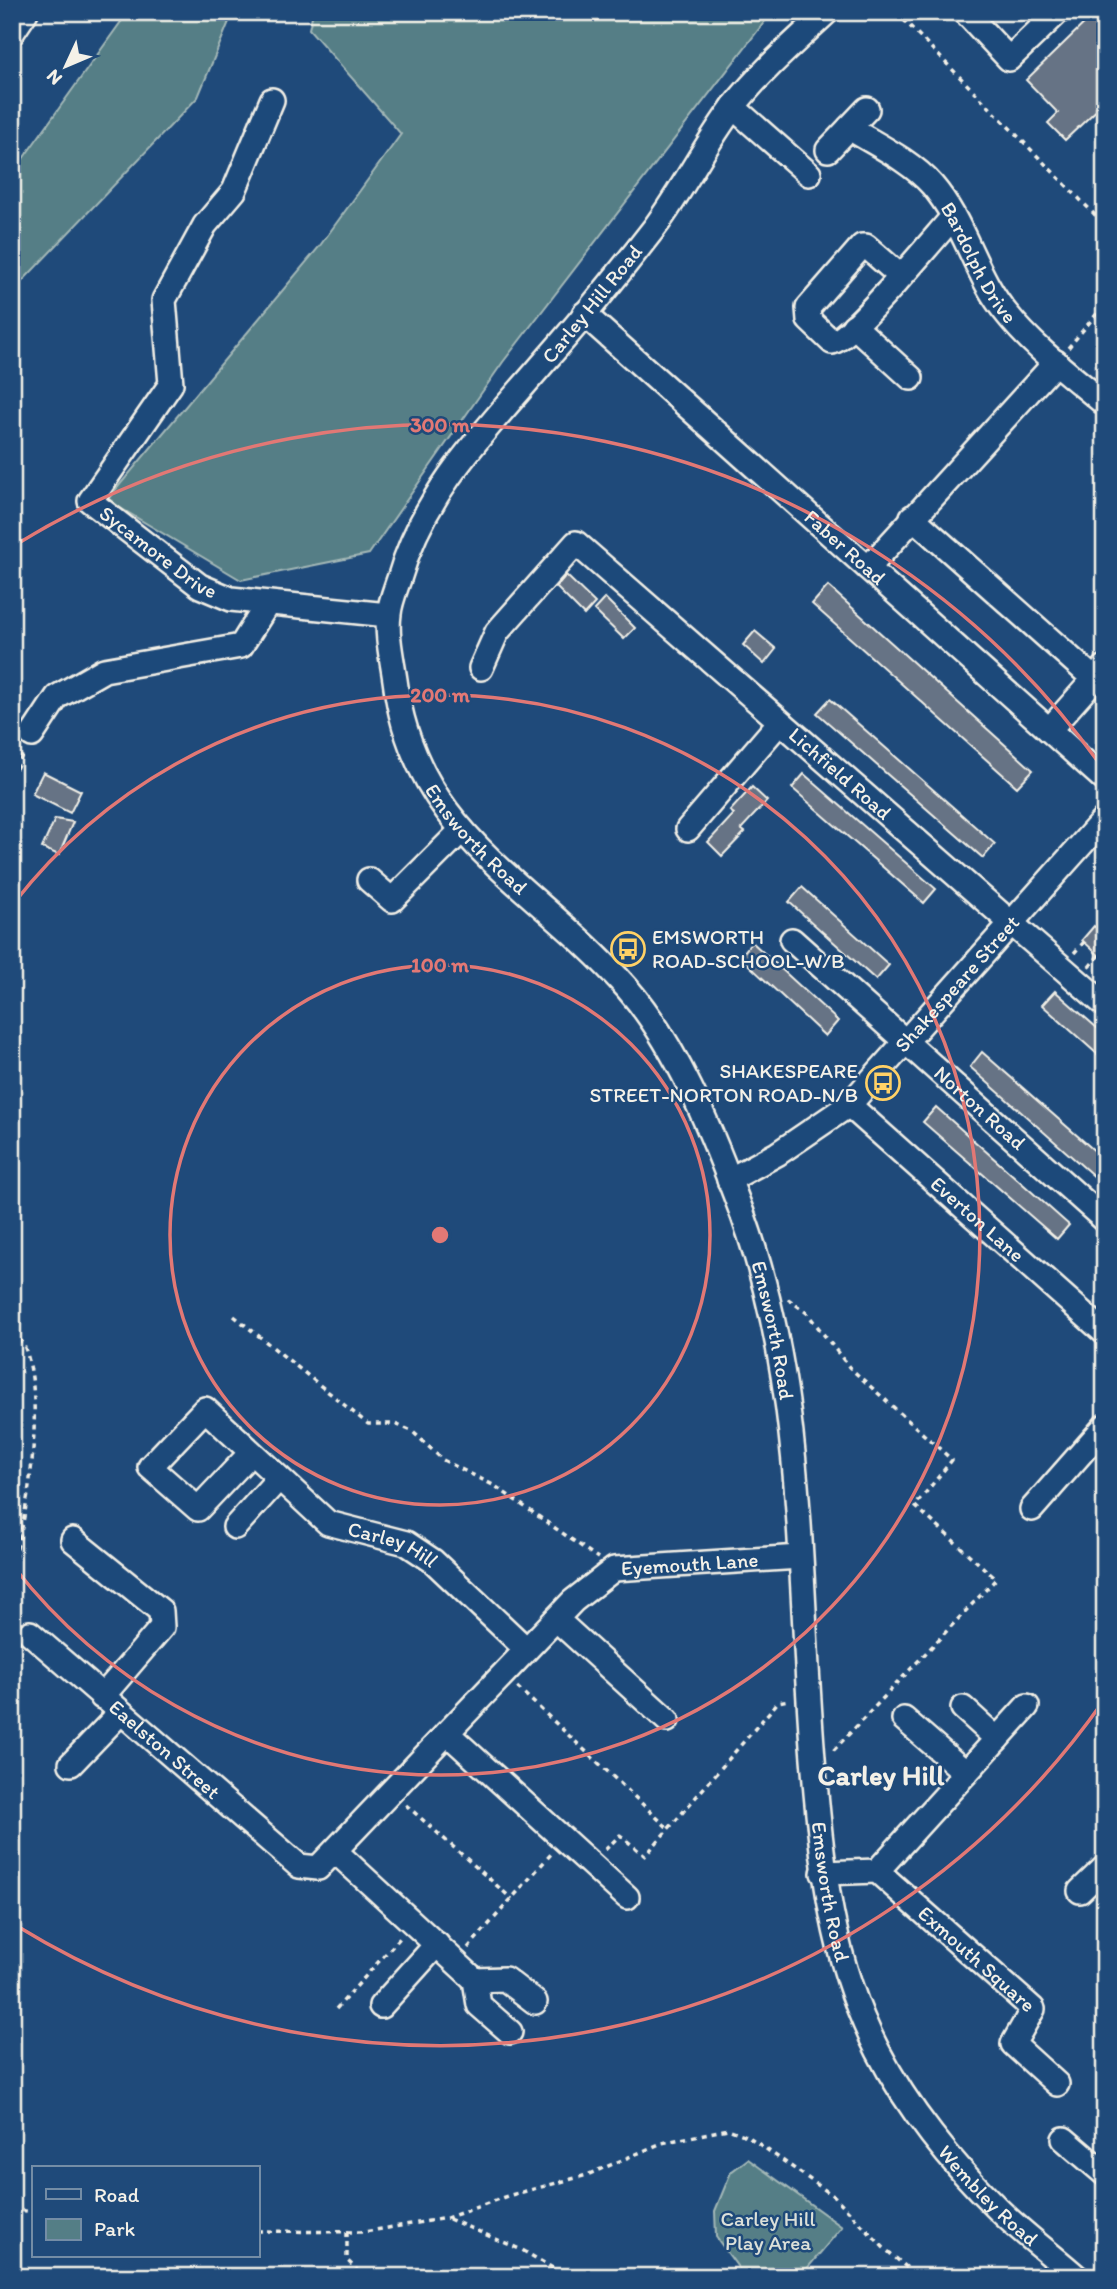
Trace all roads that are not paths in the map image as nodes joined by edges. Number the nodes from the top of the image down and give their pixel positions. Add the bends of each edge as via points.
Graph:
1 (26, 12) edge
2 (827, 12) edge
3 (965, 12) edge
4 (1058, 12) edge
5 (12, 33) edge
6 (272, 100) dead end
7 (733, 107) junction
8 (867, 109) dead end
9 (849, 128) junction
10 (828, 150) dead end
11 (809, 174) dead end
12 (952, 218) junction
13 (900, 276) junction
14 (584, 314) junction
15 (854, 326) junction
16 (1056, 362) junction
17 (911, 378) dead end
18 (1105, 404) edge
19 (912, 517) junction
20 (868, 568) junction
21 (268, 603) junction
22 (388, 615) junction
23 (481, 668) dead end
24 (1099, 673) edge
25 (779, 723) junction
26 (1049, 730) junction
27 (32, 735) road end
28 (1105, 780) edge
29 (1105, 818) edge
30 (688, 829) dead end
31 (462, 830) junction
32 (369, 880) dead end
33 (1012, 923) junction
34 (792, 940) dead end
35 (1105, 1005) edge
36 (906, 1042) junction
37 (849, 1105) junction
38 (729, 1180) junction
39 (1105, 1220) edge
40 (1105, 1333) edge
41 (1105, 1426) edge
42 (251, 1453) dead end
43 (279, 1478) junction
44 (1032, 1509) dead end
45 (235, 1527) dead end
46 (73, 1540) dead end
47 (800, 1557) junction
48 (556, 1619) junction
49 (30, 1633) dead end
50 (526, 1649) junction
51 (102, 1696) junction
52 (1027, 1706) dead end
53 (963, 1707) dead end
54 (121, 1712) junction
55 (904, 1718) dead end
56 (667, 1720) dead end
57 (447, 1733) junction
58 (997, 1739) junction
59 (71, 1764) dead end
60 (965, 1773) junction
61 (335, 1851) junction
62 (299, 1866) joint
63 (1105, 1867) edge
64 (877, 1871) junction
65 (823, 1873) junction
66 (1080, 1891) dead end
67 (627, 1897) dead end
68 (436, 1944) junction
69 (475, 1980) junction
70 (535, 2002) dead end
71 (381, 2006) dead end
72 (510, 2032) dead end
73 (1057, 2084) dead end
74 (936, 2137) joint
75 (1064, 2139) dead end
76 (1102, 2165) edge
77 (1077, 2277) edge

1 - 5 street
2 - 7 street, Carley Hill Road
3 - 4 street via 1009,59
6 - 21 street, Sycamore Drive via 234,191 205,225 164,300 171,384 90,501 200,586 231,599
7 - 11 street
7 - 14 street, Carley Hill Road via 656,226
8 - 9 street
9 - 10 street
9 - 12 street, Bardolph Drive via 933,186
12 - 13 street
12 - 16 street, Bardolph Drive via 1008,316
13 - 15 street
13 - 15 street via 862,246 808,308 808,320 832,342
14 - 20 street, Faber Road
14 - 22 street, Carley Hill Road via 475,441 430,503 409,544
15 - 17 street
16 - 18 street, Bardolph Drive
16 - 19 street
19 - 20 street
19 - 24 street
20 - 26 street, Faber Road
21 - 22 street, Sycamore Drive
21 - 27 street via 241,646 104,670 57,697
22 - 31 street, Emsworth Road via 397,702 415,763
23 - 25 street, Lichfield Road via 497,632 576,543
24 - 26 street
25 - 30 street
25 - 33 street, Lichfield Road
26 - 28 street, Faber Road
29 - 33 street, Shakespeare Street
31 - 32 street via 392,900
31 - 38 street, Emsworth Road via 630,991 673,1056
33 - 35 street, Lichfield Road
33 - 36 street, Shakespeare Street
34 - 36 street, Norton Road
36 - 37 street, Shakespeare Street
36 - 39 street, Norton Road
37 - 38 street, Shakespeare Street
37 - 40 street, Everton Lane
38 - 47 street, Emsworth Road via 766,1281 785,1373
41 - 44 street
42 - 43 street, Carley Hill
43 - 45 street
43 - 50 street, Carley Hill via 328,1523 406,1543 433,1561
46 - 51 street via 163,1616 158,1632
47 - 48 street, Eyemouth Lane via 614,1569
47 - 65 street, Emsworth Road
48 - 50 street, Eyemouth Lane
48 - 56 street
49 - 51 street, Eaelston Street
50 - 57 street, Eyemouth Lane
51 - 54 street, Eaelston Street
52 - 58 street
53 - 58 street
54 - 59 street
54 - 62 street, Eaelston Street
55 - 60 street
57 - 61 street, Eyemouth Lane
57 - 67 street
58 - 60 street
60 - 64 street
61 - 62 street, Eyemouth Lane via 318,1868
61 - 68 street
63 - 66 street
64 - 65 street
64 - 73 street, Exmouth Square via 1033,2009 1013,2044
65 - 74 street, Emsworth Road via 839,1954 876,2049
68 - 69 street
68 - 71 street
69 - 70 street via 505,1979
69 - 72 street via 479,2005
74 - 77 street, Wembley Road via 1002,2214
75 - 76 street

